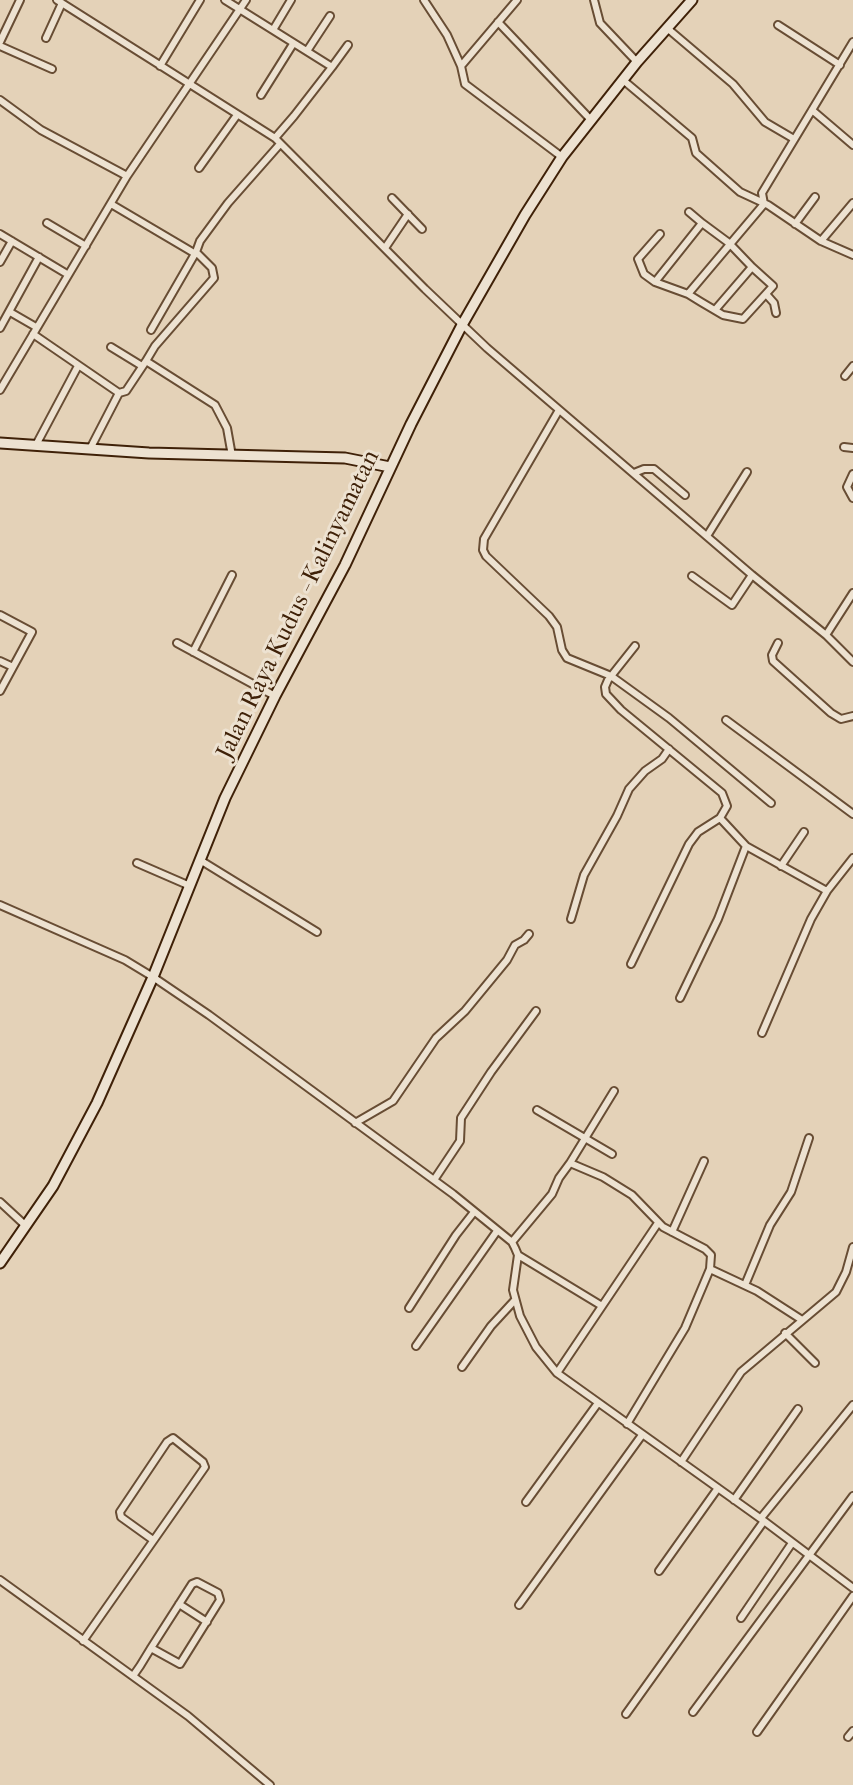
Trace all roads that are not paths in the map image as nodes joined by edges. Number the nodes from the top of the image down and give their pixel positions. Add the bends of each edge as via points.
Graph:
1 (20, 0) edge
2 (200, 0) edge
3 (225, 0) edge
4 (246, 0) edge
5 (291, 0) edge
6 (424, 0) edge
7 (517, 0) edge
8 (594, 0) edge
9 (692, 0) edge
10 (60, 2) edge
11 (241, 9) junction
12 (330, 16) dead end
13 (498, 22) junction
14 (778, 25) dead end
15 (667, 28) junction
16 (273, 30) junction
17 (46, 38) dead end
18 (0, 41) edge
19 (853, 42) edge
20 (293, 44) junction
21 (348, 45) dead end
22 (307, 51) junction
23 (637, 62) junction
24 (840, 65) junction
25 (160, 66) junction
26 (461, 66) junction
27 (332, 67) junction
28 (52, 69) dead end
29 (623, 80) junction
30 (189, 84) junction
31 (261, 95) dead end
32 (0, 100) edge
33 (812, 110) junction
34 (237, 115) junction
35 (591, 120) junction
36 (275, 138) junction
37 (794, 139) junction
38 (280, 144) junction
39 (853, 145) edge
40 (562, 157) junction
41 (199, 168) dead end
42 (127, 176) junction
43 (815, 197) dead end
44 (392, 198) dead end
45 (853, 203) edge
46 (111, 204) junction
47 (764, 204) junction
48 (689, 212) dead end
49 (408, 214) junction
50 (47, 223) dead end
51 (702, 223) junction
52 (795, 224) junction
53 (422, 229) dead end
54 (0, 234) edge
55 (660, 234) dead end
56 (12, 241) junction
57 (821, 241) junction
58 (729, 243) junction
59 (86, 246) junction
60 (385, 248) junction
61 (195, 252) junction
62 (853, 255) edge
63 (39, 257) junction
64 (0, 262) edge
65 (752, 267) junction
66 (67, 274) junction
67 (655, 282) junction
68 (688, 294) junction
69 (766, 294) junction
70 (715, 310) junction
71 (10, 312) junction
72 (776, 313) dead end
73 (462, 325) junction
74 (0, 328) edge
75 (34, 330) junction
76 (151, 330) dead end
77 (111, 347) dead end
78 (144, 364) junction
79 (78, 366) junction
80 (853, 366) edge
81 (845, 376) dead end
82 (0, 390) edge
83 (119, 393) junction
84 (559, 410) junction
85 (0, 444) edge
86 (36, 445) junction
87 (844, 447) dead end
88 (853, 448) edge
89 (90, 449) junction
90 (232, 456) junction
91 (390, 467) junction
92 (747, 472) dead end
93 (634, 473) junction
94 (853, 474) edge
95 (685, 495) dead end
96 (853, 498) edge
97 (707, 536) junction
98 (232, 575) dead end
99 (752, 575) junction
100 (692, 576) dead end
101 (853, 593) edge
102 (0, 615) edge
103 (826, 635) junction
104 (177, 643) dead end
105 (778, 643) dead end
106 (635, 646) dead end
107 (193, 652) junction
108 (0, 661) edge
109 (853, 662) edge
110 (13, 667) junction
111 (611, 676) junction
112 (0, 691) edge
113 (275, 696) junction
114 (853, 716) edge
115 (726, 720) dead end
116 (669, 749) junction
117 (771, 803) dead end
118 (853, 814) edge
119 (720, 818) junction
120 (804, 832) dead end
121 (746, 846) junction
122 (853, 858) edge
123 (200, 860) junction
124 (137, 863) dead end
125 (781, 866) junction
126 (190, 886) junction
127 (827, 891) junction
128 (0, 905) edge
129 (571, 919) dead end
130 (317, 932) dead end
131 (529, 934) dead end
132 (631, 964) dead end
133 (153, 977) junction
134 (680, 998) dead end
135 (536, 1011) dead end
136 (762, 1033) dead end
137 (614, 1091) dead end
138 (537, 1110) dead end
139 (355, 1123) junction
140 (809, 1138) dead end
141 (585, 1139) junction
142 (612, 1154) dead end
143 (704, 1161) dead end
144 (570, 1163) junction
145 (434, 1180) junction
146 (0, 1202) edge
147 (474, 1212) junction
148 (658, 1223) junction
149 (26, 1226) junction
150 (497, 1231) junction
151 (672, 1232) junction
152 (512, 1242) junction
153 (853, 1247) edge
154 (518, 1255) junction
155 (0, 1263) edge
156 (710, 1269) junction
157 (745, 1285) junction
158 (515, 1300) junction
159 (602, 1306) junction
160 (409, 1308) dead end
161 (802, 1320) junction
162 (785, 1333) junction
163 (416, 1346) dead end
164 (815, 1363) dead end
165 (462, 1367) dead end
166 (557, 1373) junction
167 (598, 1403) junction
168 (853, 1405) edge
169 (798, 1409) dead end
170 (627, 1424) junction
171 (642, 1435) junction
172 (681, 1462) junction
173 (718, 1488) junction
174 (853, 1496) edge
175 (734, 1500) junction
176 (526, 1502) dead end
177 (762, 1519) junction
178 (153, 1540) junction
179 (792, 1543) junction
180 (809, 1555) junction
181 (659, 1571) dead end
182 (0, 1580) edge
183 (853, 1588) edge
184 (853, 1596) edge
185 (179, 1604) junction
186 (519, 1605) dead end
187 (741, 1618) dead end
188 (207, 1622) junction
189 (83, 1641) junction
190 (151, 1648) junction
191 (133, 1676) junction
192 (693, 1712) dead end
193 (626, 1714) dead end
194 (757, 1732) dead end
195 (270, 1785) edge

1 - 18 street
2 - 25 street
3 - 11 street
4 - 11 street
5 - 16 street
6 - 26 street
7 - 13 street
8 - 23 street via 600,23
9 - 15 main road, Jalan Raya Kudus - Kalinyamatan
10 - 17 street
10 - 25 street
11 - 16 street
11 - 30 street
12 - 22 street
13 - 26 street
13 - 35 street
14 - 24 street
15 - 23 main road, Jalan Raya Kudus - Kalinyamatan
15 - 37 street via 733,84 765,122
16 - 20 street
18 - 28 street
19 - 24 street
20 - 22 street
20 - 31 street
21 - 27 street
22 - 27 street
23 - 29 main road, Jalan Raya Kudus - Kalinyamatan
24 - 33 street
25 - 30 street
26 - 40 street via 465,84
27 - 36 street
29 - 35 main road, Jalan Raya Kudus - Kalinyamatan
29 - 47 street via 692,138 701,158 740,192
30 - 34 street
30 - 42 street
32 - 42 street via 41,130
33 - 37 street
33 - 39 street
34 - 36 street
34 - 41 street
35 - 40 main road, Jalan Raya Kudus - Kalinyamatan
36 - 38 street
37 - 47 street via 762,193
38 - 60 street
38 - 61 street via 228,203
40 - 73 main road, Jalan Raya Kudus - Kalinyamatan
42 - 46 street
43 - 52 street
44 - 49 street
45 - 57 street
46 - 59 street
46 - 61 street
47 - 52 street
47 - 58 street
48 - 51 street
49 - 53 street
49 - 60 street
50 - 59 street
51 - 58 street
51 - 67 street
52 - 57 street
54 - 56 street
55 - 67 street via 638,259 644,274
56 - 63 street
56 - 64 street
57 - 62 street
58 - 65 street
58 - 68 street
59 - 66 street
60 - 73 street
61 - 76 street
61 - 78 street via 212,268 214,278
63 - 66 street
63 - 71 street
65 - 69 street via 773,286
65 - 70 street
66 - 75 street
67 - 68 street
68 - 70 street
69 - 70 street via 743,319
69 - 72 street
71 - 74 street
71 - 75 street
73 - 84 street
73 - 91 main road, Jalan Raya Kudus - Kalinyamatan
75 - 79 street
75 - 82 street
77 - 78 street
78 - 83 street
78 - 90 street via 215,405 227,428
79 - 83 street
79 - 86 street
80 - 81 street
83 - 89 street
84 - 93 street
84 - 111 street via 484,539 483,550 549,616 567,658
85 - 86 main road
86 - 89 main road
87 - 88 street
89 - 90 main road
90 - 91 main road via 345,458
91 - 113 main road, Jalan Raya Kudus - Kalinyamatan
92 - 97 street
93 - 95 street via 654,469
93 - 97 street
94 - 96 street via 847,487
97 - 99 street
98 - 107 street
99 - 100 street via 732,605
99 - 103 street
101 - 103 street
102 - 110 street via 32,632
103 - 109 street
104 - 107 street
105 - 114 street via 773,661 831,713 841,719
106 - 111 street
107 - 113 street
108 - 110 street
110 - 112 street
111 - 116 street via 605,687 611,701
111 - 117 street
113 - 123 main road, Jalan Raya Kudus - Kalinyamatan
115 - 118 street
116 - 119 street via 722,793 727,806
116 - 129 street via 629,789 584,875
119 - 121 street
119 - 132 street via 689,844
120 - 125 street
121 - 125 street
121 - 134 street
122 - 127 street
123 - 126 main road, Jalan Raya Kudus - Kalinyamatan
123 - 130 street
124 - 126 street
125 - 127 street
126 - 133 main road, Jalan Raya Kudus - Kalinyamatan
127 - 136 street
128 - 133 street
131 - 139 street via 436,1038 393,1101
133 - 139 street
133 - 149 main road, Jalan Raya Kudus - Kalinyamatan via 97,1103
135 - 145 street via 461,1118 461,1138
137 - 141 street
138 - 141 street
139 - 145 street
140 - 157 street via 791,1192 770,1225
141 - 142 street
141 - 144 street
143 - 151 street
144 - 148 street via 632,1195
144 - 152 street
145 - 147 street
146 - 149 street
147 - 150 street
147 - 160 street
148 - 151 street
148 - 159 street
149 - 155 main road, Jalan Raya Kudus - Kalinyamatan
150 - 152 street
150 - 163 street
151 - 156 street via 711,1255
152 - 154 street
153 - 161 street via 836,1292
154 - 158 street
154 - 159 street
156 - 157 street
156 - 170 street via 685,1328
157 - 161 street
158 - 165 street
158 - 166 street via 527,1333
159 - 166 street
161 - 162 street
162 - 164 street
162 - 172 street via 741,1372
166 - 167 street
167 - 170 street
167 - 176 street
168 - 177 street
169 - 175 street
170 - 171 street
171 - 172 street
171 - 186 street
172 - 173 street
173 - 175 street
173 - 181 street
174 - 180 street
175 - 177 street
177 - 179 street
177 - 193 street
178 - 178 street via 205,1467 173,1438 120,1512
178 - 189 street
179 - 180 street
179 - 187 street
180 - 183 street
180 - 192 street
182 - 189 street
184 - 194 street
185 - 188 street
185 - 188 street via 194,1582 218,1593 220,1600
185 - 190 street
188 - 190 street via 179,1665
189 - 191 street
190 - 191 street
191 - 195 street

